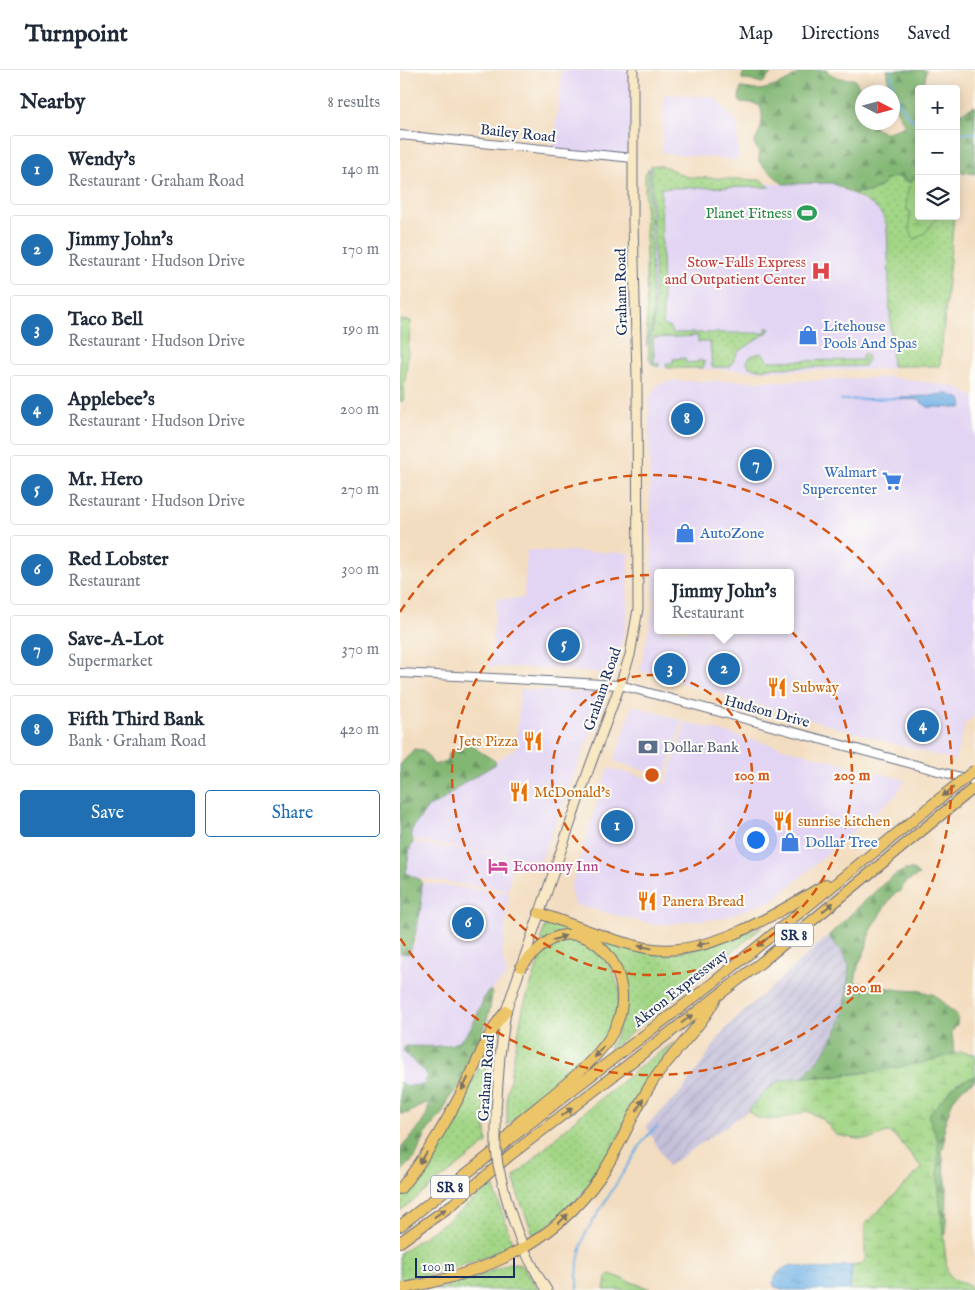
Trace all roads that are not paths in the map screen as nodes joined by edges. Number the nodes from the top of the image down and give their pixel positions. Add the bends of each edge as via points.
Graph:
1 (633, 70) edge
2 (400, 135) edge
3 (633, 158) junction
4 (400, 673) edge
5 (620, 685) junction
6 (975, 770) edge
7 (975, 781) edge
8 (975, 787) edge
9 (855, 868) junction
10 (539, 913) junction
11 (521, 967) junction
12 (717, 996) junction
13 (506, 1011) junction
14 (499, 1148) junction
15 (400, 1189) edge
16 (400, 1226) edge
17 (400, 1242) edge
18 (525, 1248) junction
19 (400, 1289) edge
20 (547, 1290) edge

1 - 3 main road, Graham Road
2 - 3 street, Bailey Road
3 - 5 main road, Graham Road via 638,600 630,655
4 - 5 street, Hudson Drive
5 - 7 street, Hudson Drive
5 - 10 main road, Graham Road
6 -> 9 highway, Akron Expressway / SR 8, bridge
12 -> 8 highway, Akron Expressway / SR 8
9 -> 10 highway via 772,916 702,945 685,948 644,948
9 -> 14 highway, Akron Expressway / SR 8 via 713,983
10 - 11 main road, Graham Road
11 - 13 main road, Graham Road
11 -> 14 highway via 553,939 567,935 584,937 600,946 612,963 620,982 622,1002 616,1026 595,1057 516,1124
17 -> 12 highway, Akron Expressway / SR 8
18 -> 12 highway via 558,1224 584,1198 600,1176 660,1069 708,1012
13 -> 15 highway via 492,1027 444,1126
13 - 18 main road, Graham Road, bridge via 496,1111 497,1157 512,1220
14 - 16 highway, Akron Expressway / SR 8
18 - 19 highway via 469,1272
18 - 20 main road, Graham Road

